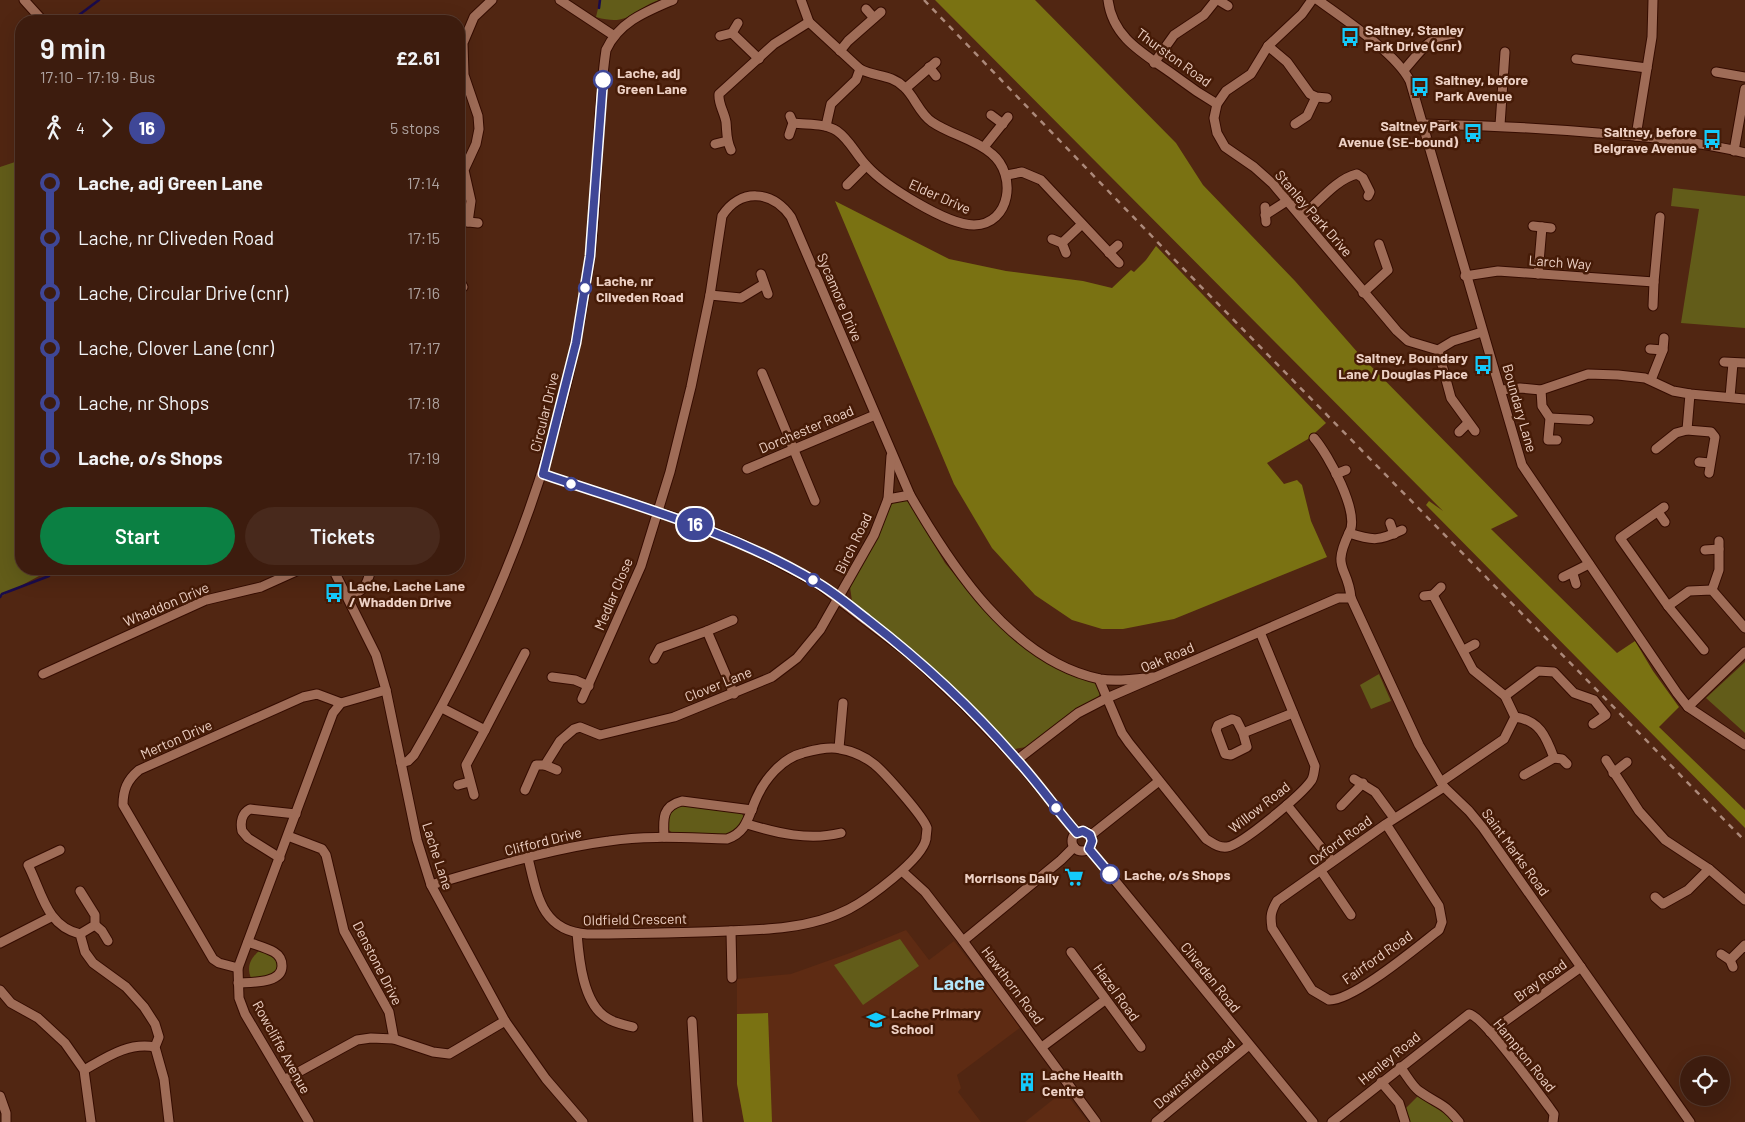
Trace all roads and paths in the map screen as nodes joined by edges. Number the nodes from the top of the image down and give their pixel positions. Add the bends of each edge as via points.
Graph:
1 (24, 0) edge
2 (492, 0) edge
3 (560, 0) edge
4 (673, 0) edge
5 (801, 0) edge
6 (1108, 0) edge
7 (1217, 0) edge
8 (1312, 0) edge
9 (1318, 0) edge
10 (1652, 0) edge
11 (1228, 6) dead end
12 (866, 9) dead end
13 (38, 15) edge
14 (809, 22) junction
15 (738, 23) dead end
16 (732, 33) junction
17 (1456, 34) dead end
18 (613, 35) junction
19 (465, 36) edge
20 (720, 36) dead end
21 (1268, 46) junction
22 (840, 51) junction
23 (1505, 52) dead end
24 (759, 59) junction
25 (1576, 59) dead end
26 (1154, 63) junction
27 (1647, 68) junction
28 (860, 69) junction
29 (1404, 70) junction
30 (1716, 72) dead end
31 (936, 76) dead end
32 (1745, 76) edge
33 (465, 85) edge
34 (906, 88) junction
35 (1745, 89) edge
36 (1316, 97) junction
37 (1327, 98) dead end
38 (1217, 104) junction
39 (991, 115) dead end
40 (1295, 124) dead end
41 (1422, 124) junction
42 (1500, 125) junction
43 (826, 126) junction
44 (789, 135) dead end
45 (1636, 136) junction
46 (716, 144) dead end
47 (984, 146) junction
48 (1734, 151) junction
49 (1745, 154) edge
50 (465, 163) edge
51 (866, 166) junction
52 (1007, 175) junction
53 (465, 182) edge
54 (847, 184) dead end
55 (1372, 193) dead end
56 (1287, 201) junction
57 (1265, 214) dead end
58 (1302, 216) junction
59 (1660, 217) dead end
60 (465, 218) edge
61 (465, 221) edge
62 (478, 223) dead end
63 (1082, 224) junction
64 (1542, 227) dead end
65 (1052, 239) dead end
66 (1062, 243) junction
67 (1379, 244) dead end
68 (1118, 245) dead end
69 (1066, 253) dead end
70 (1109, 253) junction
71 (1119, 263) dead end
72 (1388, 270) junction
73 (761, 274) dead end
74 (1397, 274) dead end
75 (1538, 274) junction
76 (1465, 276) junction
77 (1654, 282) junction
78 (764, 284) junction
79 (1363, 293) junction
80 (768, 294) dead end
81 (710, 295) junction
82 (1653, 306) dead end
83 (1482, 332) junction
84 (1664, 338) dead end
85 (1650, 349) dead end
86 (1438, 350) junction
87 (1663, 350) junction
88 (1745, 363) edge
89 (762, 373) dead end
90 (1651, 380) junction
91 (1502, 390) junction
92 (1542, 390) junction
93 (1690, 394) junction
94 (1730, 397) junction
95 (1745, 399) edge
96 (875, 415) junction
97 (1583, 417) dead end
98 (1550, 418) junction
99 (1687, 430) junction
100 (1459, 432) dead end
101 (1314, 438) dead end
102 (1557, 440) dead end
103 (794, 448) junction
104 (1656, 449) dead end
105 (890, 451) junction
106 (1699, 462) dead end
107 (1710, 463) junction
108 (747, 469) dead end
109 (1346, 470) dead end
110 (1709, 473) dead end
111 (543, 474) junction
112 (1336, 474) junction
113 (910, 495) junction
114 (888, 500) junction
115 (815, 501) dead end
116 (657, 511) junction
117 (1665, 522) dead end
118 (1390, 523) dead end
119 (1349, 533) junction
120 (1705, 550) dead end
121 (1589, 564) junction
122 (1573, 574) junction
123 (288, 575) edge
124 (336, 575) edge
125 (370, 575) edge
126 (1563, 577) dead end
127 (1576, 584) dead end
128 (1441, 587) dead end
129 (1712, 590) junction
130 (348, 598) junction
131 (840, 598) junction
132 (1351, 598) junction
133 (1668, 606) junction
134 (733, 620) dead end
135 (1745, 628) edge
136 (707, 631) junction
137 (1260, 632) junction
138 (1475, 644) dead end
139 (1464, 650) junction
140 (1704, 650) dead end
141 (1745, 652) edge
142 (525, 653) dead end
143 (653, 655) dead end
144 (43, 674) dead end
145 (552, 676) dead end
146 (1153, 677) junction
147 (1099, 679) junction
148 (588, 686) junction
149 (386, 690) junction
150 (734, 694) junction
151 (1505, 696) junction
152 (1106, 698) junction
153 (582, 699) dead end
154 (341, 703) junction
155 (843, 703) dead end
156 (1688, 706) junction
157 (442, 708) junction
158 (1293, 713) junction
159 (1515, 717) junction
160 (1592, 724) dead end
161 (485, 730) junction
162 (1244, 733) dead end
163 (1745, 745) edge
164 (839, 748) junction
165 (1554, 758) junction
166 (1017, 760) junction
167 (1606, 760) dead end
168 (1627, 762) dead end
169 (401, 763) junction
170 (1567, 764) dead end
171 (545, 765) junction
172 (557, 770) dead end
173 (1613, 773) junction
174 (1524, 776) dead end
175 (1354, 779) dead end
176 (1159, 781) junction
177 (469, 782) junction
178 (1363, 783) junction
179 (458, 784) dead end
180 (1442, 784) junction
181 (525, 790) dead end
182 (474, 795) dead end
183 (1287, 805) junction
184 (1341, 806) dead end
185 (752, 810) junction
186 (296, 814) junction
187 (1394, 818) junction
188 (747, 824) junction
189 (1386, 824) junction
190 (1077, 833) junction
191 (841, 834) dead end
192 (1090, 835) junction
193 (288, 836) junction
194 (664, 837) junction
195 (1074, 847) junction
196 (1089, 849) junction
197 (60, 850) dead end
198 (280, 858) junction
199 (528, 858) junction
200 (1332, 861) junction
201 (1708, 870) junction
202 (902, 871) junction
203 (1320, 871) junction
204 (431, 885) junction
205 (80, 891) dead end
206 (1655, 897) dead end
207 (1745, 900) edge
208 (1663, 904) junction
209 (1664, 914) dead end
210 (1351, 915) dead end
211 (52, 918) junction
212 (94, 925) junction
213 (731, 931) junction
214 (80, 934) junction
215 (577, 934) junction
216 (108, 941) dead end
217 (963, 941) junction
218 (248, 942) junction
219 (0, 943) edge
220 (1745, 944) edge
221 (1071, 952) dead end
222 (1721, 954) dead end
223 (1581, 967) junction
224 (238, 968) junction
225 (732, 978) dead end
226 (238, 983) junction
227 (0, 990) edge
228 (1105, 1000) junction
229 (1329, 1000) joint
230 (1464, 1016) joint
231 (692, 1020) dead end
232 (505, 1021) junction
233 (633, 1027) dead end
234 (1490, 1032) junction
235 (394, 1039) junction
236 (1249, 1045) junction
237 (155, 1047) junction
238 (1042, 1047) junction
239 (1140, 1047) dead end
240 (1400, 1067) junction
241 (84, 1070) junction
242 (284, 1080) junction
243 (1381, 1082) junction
244 (0, 1096) edge
245 (6, 1122) edge
246 (90, 1122) edge
247 (169, 1122) edge
248 (309, 1122) edge
249 (583, 1122) edge
250 (698, 1122) edge
251 (1096, 1122) edge
252 (1156, 1122) edge
253 (1313, 1122) edge
254 (1332, 1122) edge
255 (1405, 1122) edge
256 (1459, 1122) edge
257 (1553, 1122) edge
258 (1690, 1122) edge

1 - 13 street
2 - 19 street via 474,17
3 - 18 street
4 - 18 street via 626,23
5 - 14 street
6 - 26 street, Thurston Road via 1109,11 1124,37
7 - 11 street
7 - 26 street via 1204,15 1174,35
8 - 21 street
9 - 29 street, Boundary Lane via 1348,21
10 - 27 street via 1652,37
12 - 22 street via 878,15
14 - 22 street
14 - 24 street via 774,44
15 - 16 street
16 - 20 street
16 - 24 street
17 - 29 street via 1441,35 1428,43
18 - 111 street, Circular Drive via 604,61 590,256 576,343
21 - 36 street via 1287,62 1303,86
21 - 38 street via 1251,74 1226,91
22 - 28 street
23 - 42 street
24 - 46 street via 719,94 729,146
25 - 27 street
26 - 38 street, Thurston Road
27 - 45 street
28 - 34 street via 894,78
28 - 43 street via 856,80 831,104
29 - 41 street, Boundary Lane
30 - 32 street
31 - 34 street via 933,64
33 - 50 street via 478,116 479,129 476,144
34 - 47 street via 925,117
35 - 48 street
36 - 37 street
36 - 40 street via 1308,116
38 - 56 street, Stanley Park Drive via 1214,118 1217,133 1225,147 1254,166
39 - 47 street via 1005,120
41 - 42 street
41 - 76 street, Boundary Lane
42 - 45 street
43 - 44 street via 792,120
43 - 51 street, Elder Drive via 842,135
45 - 48 street
47 - 52 street via 996,157
48 - 49 street
51 - 52 street, Elder Drive via 904,197 964,224 977,225 990,221 999,212 1007,195
51 - 54 street
52 - 63 street via 1022,172 1041,180
53 - 60 street via 471,201
55 - 58 street via 1358,169
56 - 57 street
56 - 58 street, Stanley Park Drive
58 - 79 street, Stanley Park Drive
59 - 77 street
61 - 62 street
63 - 66 street
63 - 70 street
64 - 75 street
65 - 66 street
66 - 69 street
67 - 72 street
68 - 70 street
70 - 71 street
72 - 74 street
72 - 79 street
73 - 78 street
75 - 76 street, Larch Way via 1498,271
75 - 77 street, Larch Way
76 - 83 street, Boundary Lane
77 - 82 street
78 - 80 street
78 - 81 street via 741,298
79 - 86 street, Stanley Park Drive via 1408,341
81 - 96 street, Sycamore Drive via 719,227 728,206 749,197 761,196 783,205 791,217
81 - 116 street, Sycamore Drive via 682,424
83 - 86 street via 1453,341
83 - 91 street, Boundary Lane
84 - 87 street
85 - 87 street
86 - 100 street via 1451,398 1471,427
87 - 90 street
88 - 94 street via 1728,362
89 - 103 street
90 - 92 street via 1618,374 1588,374
90 - 93 street via 1673,391
91 - 92 street
91 - 121 street, Boundary Lane via 1522,465
92 - 98 street via 1542,406
93 - 94 street
93 - 99 street
94 - 95 street
96 - 103 street, Dorchester Road
96 - 105 street, Sycamore Drive
97 - 98 street
98 - 102 street via 1548,440
99 - 104 street via 1676,433
99 - 107 street via 1712,432 1715,437
101 - 112 street, Saint Marks Road
103 - 108 street, Dorchester Road
103 - 115 street
105 - 113 street, Sycamore Drive
105 - 114 street, Birch Road
106 - 107 street
107 - 110 street
109 - 112 street
111 - 116 street
111 - 157 street, Circular Drive via 494,603
112 - 119 street, Saint Marks Road via 1352,514
113 - 114 street
113 - 147 street, Sycamore Drive via 970,588 1008,628 1060,664
114 - 131 street, Birch Road via 874,535
116 - 131 street via 745,545
116 - 148 street, Medlar Close via 641,566
117 - 133 street via 1661,510 1620,538
118 - 119 street via 1398,532 1369,540
119 - 132 street, Saint Marks Road via 1340,555 1340,566
120 - 129 street via 1719,545 1719,570
121 - 122 street
121 - 156 street, Boundary Lane
122 - 126 street
122 - 127 street
123 - 144 street, Whaddon Drive via 261,587 206,600
124 - 130 street, Lache Lane
125 - 130 street via 363,590
128 - 139 street via 1428,595
129 - 133 street via 1689,591
129 - 135 street
130 - 149 street, Lache Lane via 376,655
131 - 150 street, Clover Lane via 797,658 772,677
131 - 166 street via 912,656
132 - 137 street, Oak Road via 1338,598
132 - 180 street, Saint Marks Road via 1418,745
133 - 140 street
134 - 136 street
136 - 143 street via 660,648
136 - 150 street
137 - 146 street, Oak Road
137 - 158 street, Willow Road
138 - 139 street
139 - 151 street via 1474,670
141 - 156 street
142 - 161 street
145 - 148 street
146 - 147 street, Sycamore Drive
146 - 152 street, Oak Road
147 - 152 street
148 - 153 street, Medlar Close
149 - 154 street
149 - 169 street, Lache Lane
150 - 171 street, Clover Lane via 674,717 607,734 574,728 560,741
151 - 159 street
151 - 160 street via 1538,671 1554,672 1574,693 1594,700 1606,715
152 - 166 street, Oak Road via 1078,713
152 - 176 street, Willow Road via 1122,733
154 - 186 street, Rowcliffe Avenue via 333,713
154 - 224 street, Merton Drive via 317,694 303,697 139,770 130,777 126,786 123,805 213,959
155 - 164 street
156 - 163 street, Boundary Lane
157 - 161 street
157 - 169 street, Circular Drive via 414,755
158 - 162 street
158 - 183 street, Willow Road via 1315,766 1313,779
159 - 165 street via 1529,719 1536,725
159 - 180 street, Oxford Road via 1504,739
161 - 177 street via 466,765
164 - 185 street, Oldfield Crescent via 800,753 786,762 771,773
164 - 202 street, Oldfield Crescent via 873,763 923,821 927,829 926,842
165 - 170 street
165 - 174 street
166 - 190 street
167 - 173 street
168 - 173 street
169 - 204 street, Lache Lane via 417,840
171 - 172 street
171 - 181 street via 536,765
173 - 201 street via 1639,812 1665,840
175 - 178 street
176 - 183 street, Willow Road via 1206,839 1217,846 1228,847 1239,842
176 - 192 street
177 - 179 street
177 - 182 street
178 - 184 street
178 - 187 street via 1375,792
180 - 187 street, Oxford Road
180 - 223 street, Saint Marks Road via 1483,828
183 - 200 street
185 - 188 street, Oldfield Crescent
185 - 194 street via 682,802 672,804 663,819
186 - 193 street, Rowcliffe Avenue
186 - 198 street via 250,809 241,819 242,831 248,838
187 - 189 street, Oxford Road
188 - 191 street via 802,836
188 - 194 street, Clifford Drive via 727,839
189 - 200 street, Oxford Road
189 - 229 street, Fairford Road via 1439,906 1442,922 1439,930 1344,998
190 - 192 street via 1083,831
190 - 195 street via 1072,840
192 - 196 street
193 - 198 street, Rowcliffe Avenue
193 - 235 street, Denstone Drive via 322,849 326,855 344,931 388,1012
194 - 199 street, Clifford Drive via 610,840
195 - 196 street via 1083,851
195 - 217 street
196 - 236 street, Cliveden Road
197 - 211 street via 28,865
198 - 218 street, Rowcliffe Avenue
199 - 204 street, Clifford Drive
199 - 215 street, Oldfield Crescent via 539,903 560,926
200 - 203 street, Oxford Road
201 - 207 street
201 - 208 street via 1688,890
202 - 213 street, Oldfield Crescent via 866,898 834,915 792,926
202 - 217 street, Hawthorn Road via 925,892
203 - 210 street
203 - 229 street, Oxford Road via 1277,901 1270,916 1272,928 1312,990
204 - 232 street, Lache Lane
205 - 212 street via 95,915
206 - 208 street
208 - 209 street
211 - 214 street via 64,930
211 - 219 street
212 - 214 street
212 - 216 street
213 - 215 street, Oldfield Crescent
213 - 225 street
214 - 237 street via 85,952 93,963 126,987 144,1007 159,1036
215 - 233 street via 580,969 597,1010 608,1019
217 - 238 street, Hawthorn Road
218 - 224 street, Rowcliffe Avenue
218 - 226 street, Rowcliffe Avenue via 274,952 281,961 282,969 272,979
220 - 222 street via 1731,964
221 - 228 street, Hazel Road
223 - 234 street, Bray Road
223 - 258 street, Saint Marks Road
224 - 226 street, Rowcliffe Avenue
226 - 242 street, Rowcliffe Avenue via 245,1014
227 - 241 street via 11,1003 52,1028
228 - 238 street
228 - 239 street, Hazel Road
230 - 234 street, Hampton Road via 1473,1015
230 - 240 street, Henley Road
231 - 250 street
232 - 235 street via 449,1054
232 - 249 street, Lache Lane via 546,1079
234 - 257 street, Hampton Road via 1554,1114
235 - 242 street via 357,1040
236 - 252 street, Downsfield Road
236 - 253 street, Cliveden Road
237 - 241 street via 129,1047
237 - 247 street via 164,1079
238 - 251 street, Hawthorn Road
240 - 243 street, Henley Road
240 - 256 street via 1418,1091 1451,1110
241 - 246 street
242 - 248 street, Rowcliffe Avenue
243 - 254 street, Henley Road
243 - 255 street via 1399,1103
244 - 245 street

